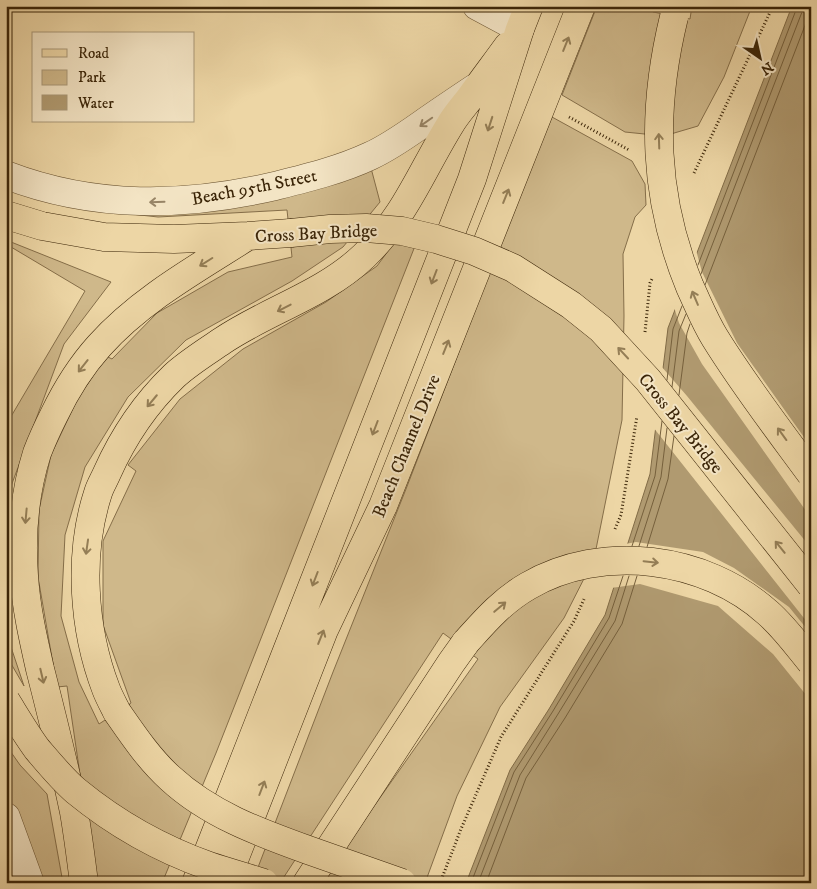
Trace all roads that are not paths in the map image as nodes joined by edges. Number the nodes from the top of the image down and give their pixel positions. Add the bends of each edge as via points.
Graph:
1 (477, 6) edge
2 (581, 6) edge
3 (675, 11) edge
4 (525, 18) edge
5 (480, 84) junction
6 (6, 175) edge
7 (6, 215) edge
8 (248, 236) junction
9 (811, 474) edge
10 (811, 585) edge
11 (811, 662) edge
12 (6, 700) edge
13 (6, 817) edge
14 (30, 883) edge
15 (84, 883) edge
16 (196, 883) edge
17 (225, 883) edge
18 (264, 883) edge
19 (307, 883) edge
20 (402, 883) edge

1 - 4 street
17 -> 2 main road, Beach Channel Drive via 324,630 386,497
9 -> 3 main road, bridge via 714,337 680,262 662,187 658,127 663,67
4 - 5 main road
4 -> 16 main road, Beach Channel Drive via 472,179
5 -> 6 street, Beach 95th Street via 370,156 321,174 257,190 186,201 114,200 85,197
5 -> 20 main road, bridge via 450,124 396,219 363,257 326,285 225,339 175,375 153,398 122,443 98,492 86,561 89,626 106,690 117,712 152,760 184,790 240,824
7 - 8 main road, Cross Bay Bridge via 42,226 104,237
10 -> 8 main road, Cross Bay Bridge, bridge via 648,380 601,329 571,305 513,268 436,238 402,231 330,229
8 -> 15 main road via 176,281 100,345 62,399 37,452 29,483 23,546 28,612 74,812
19 -> 11 main road, bridge via 466,642 496,609 546,577 587,564 611,561 682,567 730,586 750,599 768,613
12 - 18 main road, bridge via 36,747 75,790 95,806 177,853
13 - 14 street

